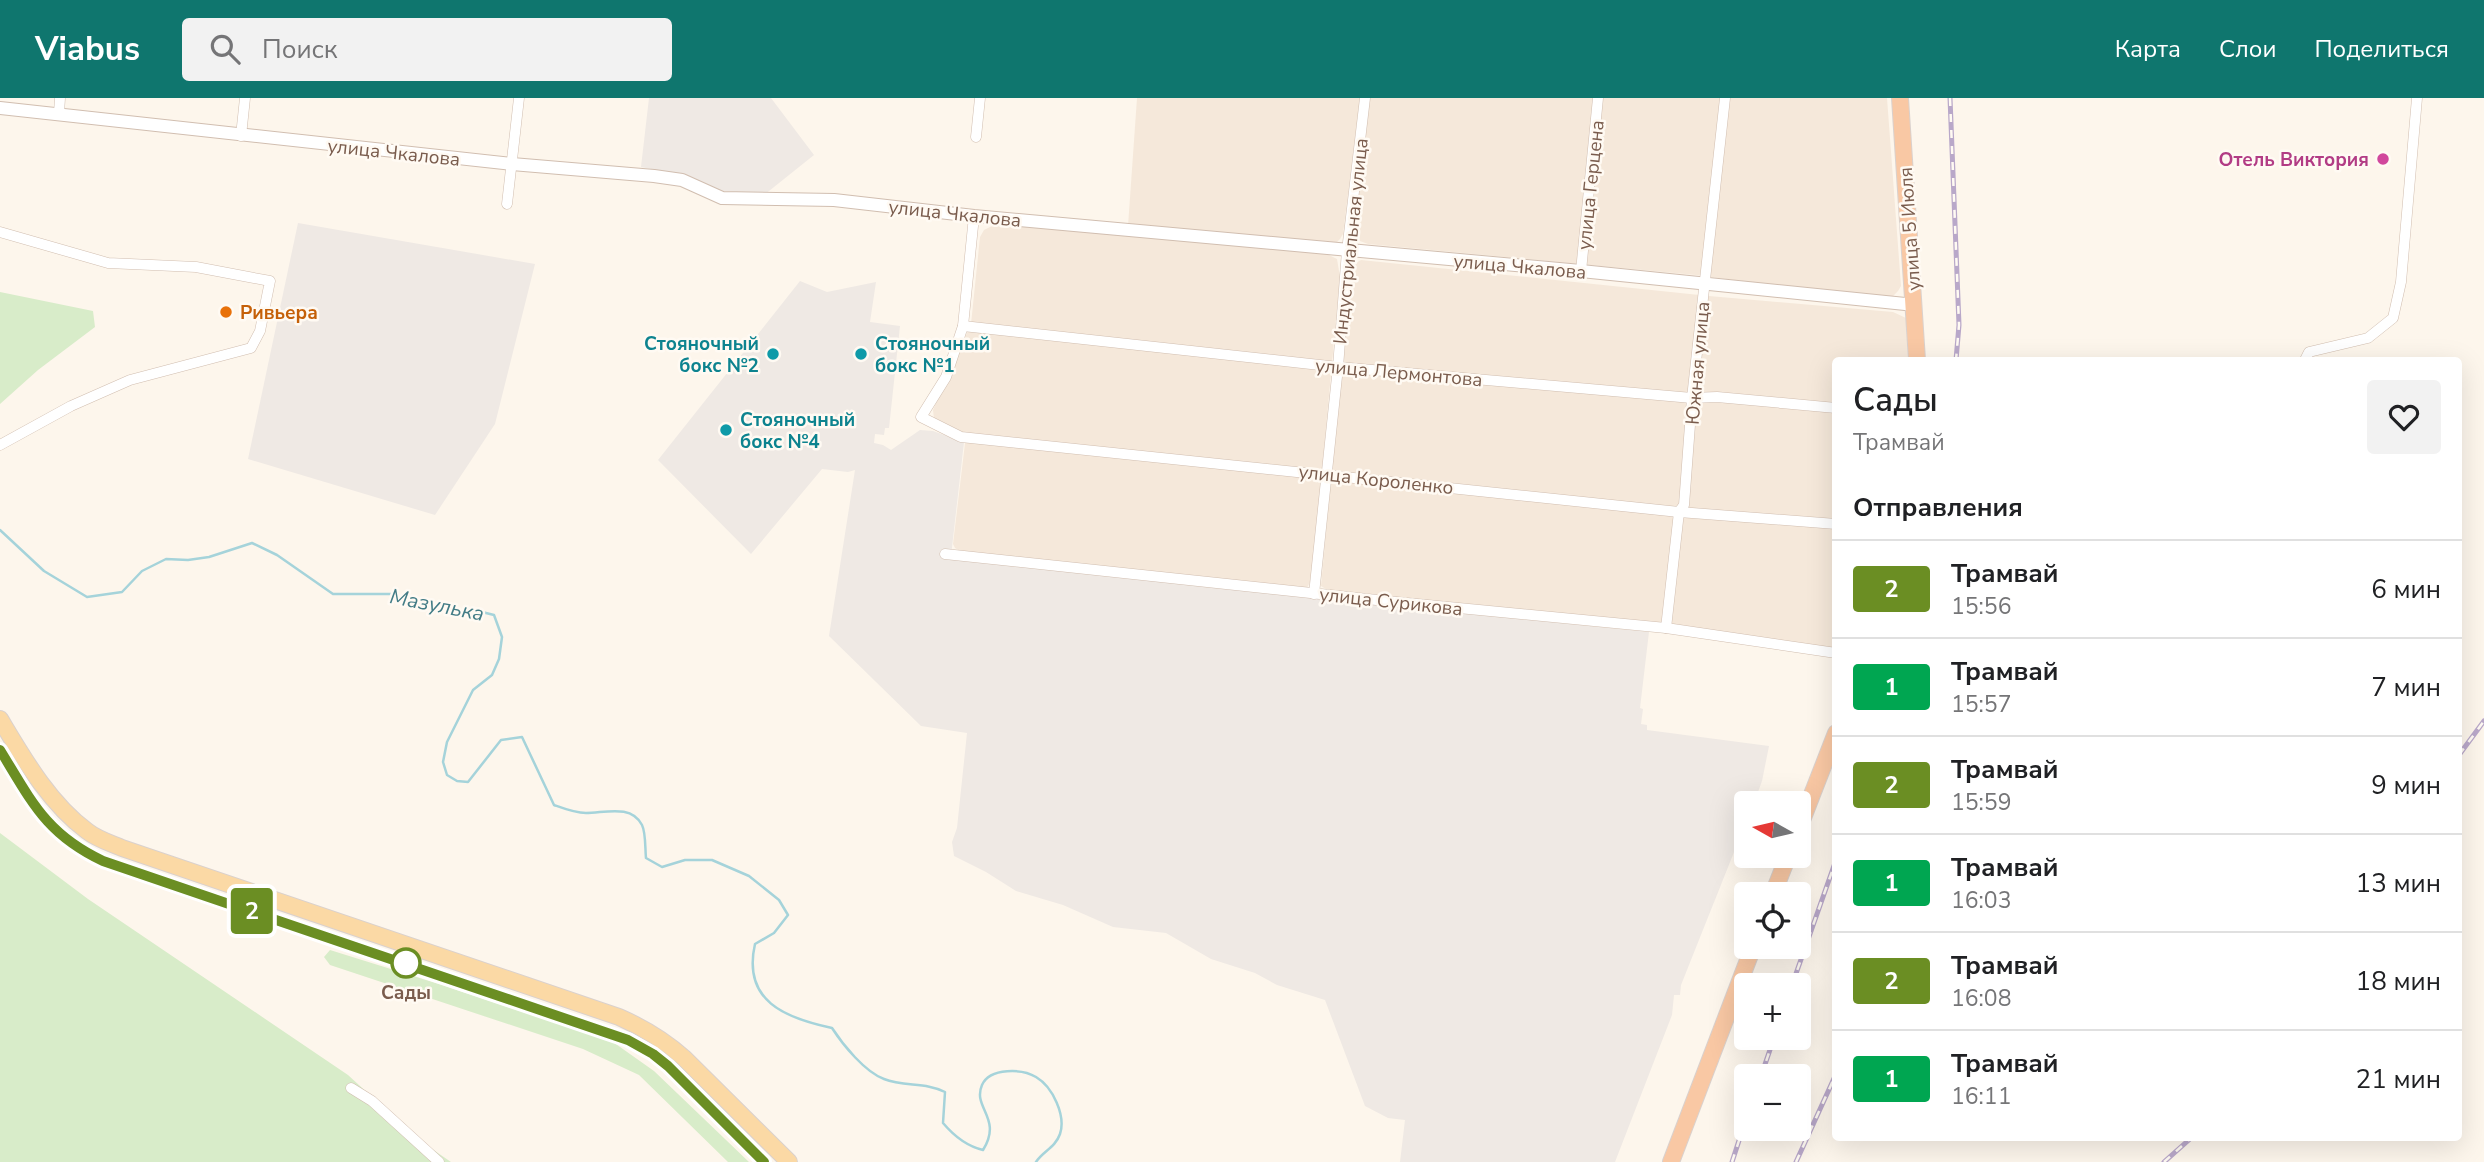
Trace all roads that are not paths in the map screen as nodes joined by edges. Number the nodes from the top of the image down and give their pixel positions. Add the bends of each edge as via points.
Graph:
1 (60, 98) edge
2 (245, 98) edge
3 (519, 98) edge
4 (980, 98) edge
5 (1365, 98) edge
6 (1598, 98) edge
7 (1725, 98) edge
8 (1900, 98) edge
9 (2417, 98) edge
10 (0, 108) edge
11 (59, 113) junction
12 (241, 135) junction
13 (976, 137) dead end
14 (513, 164) junction
15 (507, 204) dead end
16 (974, 216) junction
17 (0, 232) edge
18 (1347, 251) junction
19 (1581, 271) junction
20 (1704, 285) junction
21 (1915, 305) junction
22 (963, 326) junction
23 (1917, 357) edge
24 (2306, 357) edge
25 (1338, 367) junction
26 (1692, 398) junction
27 (1832, 408) edge
28 (0, 444) edge
29 (1326, 474) junction
30 (1679, 512) junction
31 (1832, 524) edge
32 (945, 554) dead end
33 (1314, 594) junction
34 (1666, 628) junction
35 (1832, 652) edge
36 (0, 719) edge
37 (4, 736) edge
38 (1832, 743) edge
39 (1811, 797) edge
40 (1748, 959) edge
41 (351, 1088) dead end
42 (439, 1162) edge
43 (789, 1162) edge
44 (1671, 1162) edge

1 - 11 street
2 - 12 street
3 - 14 street
4 - 13 street
5 - 18 street, Индустриальная улица
6 - 19 street, улица Герцена
7 - 20 street, Южная улица
8 - 21 highway, улица 5 Июля
9 - 24 street via 2401,282 2393,318 2368,338 2309,352
10 - 11 street, улица Чкалова
11 - 12 street, улица Чкалова
12 - 14 street, улица Чкалова
14 - 15 street
14 - 16 street, улица Чкалова via 682,180 722,198 834,200
16 - 18 street, улица Чкалова
16 - 22 street
17 - 28 street via 108,263 196,267 270,281 260,331 251,348 130,380
18 - 19 street, улица Чкалова
18 - 25 street, Индустриальная улица
19 - 20 street, улица Чкалова
20 - 21 street, улица Чкалова
20 - 26 street, Южная улица
21 - 23 highway, улица 5 Июля
22 - 25 street, улица Лермонтова
22 - 29 street, улица Короленко via 946,377 922,417 961,437
25 - 26 street, улица Лермонтова
25 - 29 street, Индустриальная улица
26 - 27 street, улица Лермонтова
26 - 30 street, Южная улица via 1684,505
29 - 30 street, улица Короленко
29 - 33 street, Индустриальная улица
30 - 31 street, улица Короленко
30 - 34 street, Южная улица
32 - 33 street, улица Сурикова
33 - 34 street, улица Сурикова
34 - 35 street, улица Сурикова
36 - 37 main road
37 - 43 main road via 67,814 89,833 644,1028 684,1058
38 - 39 highway
40 - 44 highway
41 - 42 street via 372,1101

